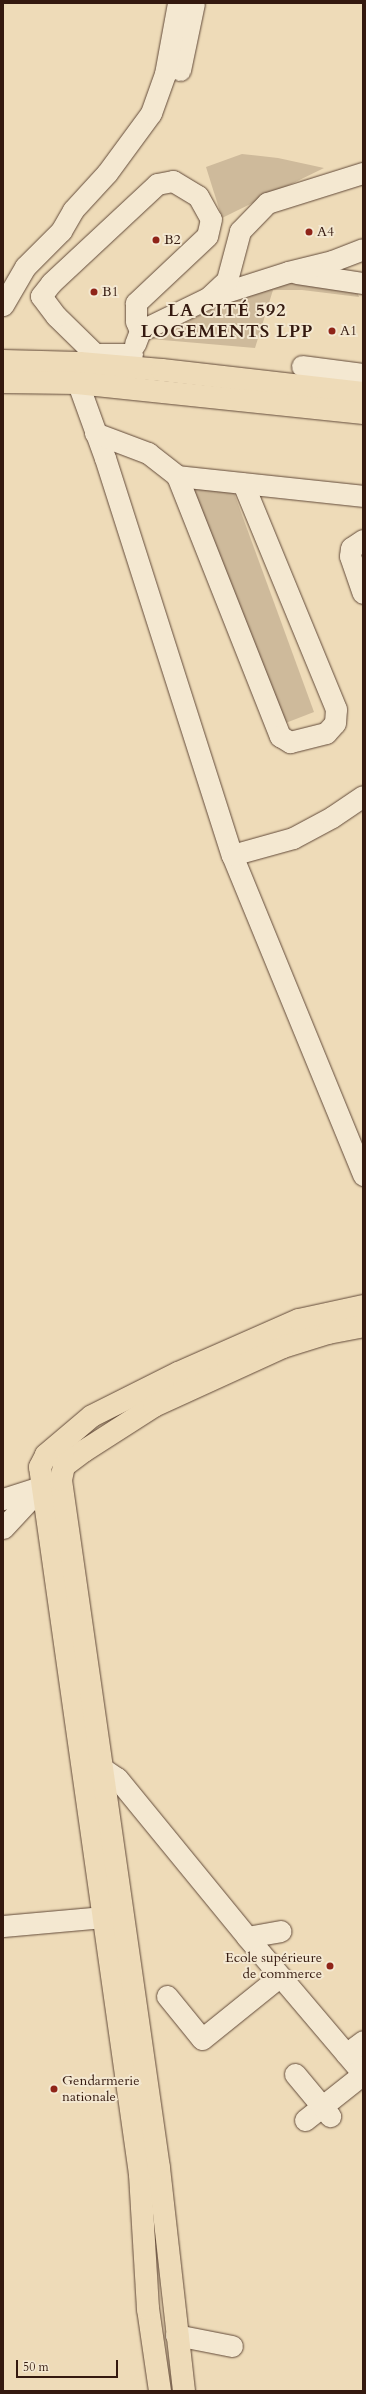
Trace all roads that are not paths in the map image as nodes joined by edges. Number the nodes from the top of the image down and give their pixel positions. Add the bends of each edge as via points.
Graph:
1 (178, 3) edge
2 (194, 3) edge
3 (127, 147) junction
4 (363, 173) edge
5 (363, 250) edge
6 (288, 272) junction
7 (363, 283) edge
8 (208, 298) junction
9 (3, 305) edge
10 (140, 331) junction
11 (130, 361) junction
12 (4, 364) edge
13 (302, 366) dead end
14 (74, 373) junction
15 (363, 374) edge
16 (363, 393) edge
17 (363, 413) edge
18 (95, 432) junction
19 (177, 476) junction
20 (243, 483) junction
21 (363, 496) edge
22 (363, 540) edge
23 (363, 593) edge
24 (363, 796) edge
25 (232, 856) junction
26 (363, 1175) edge
27 (363, 1306) edge
28 (363, 1326) edge
29 (51, 1483) junction
30 (3, 1499) edge
31 (3, 1528) edge
32 (82, 1756) junction
33 (103, 1768) junction
34 (104, 1917) junction
35 (3, 1926) edge
36 (280, 1931) dead end
37 (247, 1937) junction
38 (280, 1976) junction
39 (167, 1996) dead end
40 (363, 2041) edge
41 (346, 2054) junction
42 (295, 2074) dead end
43 (327, 2111) junction
44 (305, 2120) dead end
45 (176, 2335) junction
46 (232, 2346) dead end
47 (160, 2391) edge
48 (184, 2391) edge

1 - 3 street via 165,74 151,113
2 - 3 street via 179,72 153,123
3 - 9 street via 74,210 61,231 25,267
4 - 8 street via 267,203 240,231 227,280
5 - 6 street
6 - 7 street
6 - 8 street
8 - 10 street
10 - 11 street
10 - 11 street via 136,321 136,303 207,236 211,219 198,196 173,182 157,184 51,283 41,296 56,316 95,354
11 - 14 main road
11 - 16 main road
12 - 14 main road
13 - 15 street
14 - 17 main road
14 - 18 street
18 - 19 street via 148,453
18 - 25 street
19 - 20 street
19 - 20 street via 280,736 290,742 326,733 335,723 336,709
20 - 21 street
22 - 23 street via 351,548 350,556
24 - 25 street via 332,817 293,838
25 - 26 street
27 - 29 main road via 299,1320 92,1416 46,1455 40,1467
28 - 29 main road via 328,1333 283,1347 154,1406 84,1451 64,1466
29 - 30 street
29 - 31 street
29 - 32 main road
29 - 33 main road
32 - 33 street
32 - 34 main road
33 - 37 street via 117,1778
33 - 45 main road via 159,2168
34 - 35 street via 48,1929
34 - 47 main road via 140,2174 148,2309
36 - 37 street
37 - 38 street
38 - 39 street via 202,2039
38 - 41 street
40 - 41 street
41 - 43 street via 363,2074
42 - 43 street
43 - 44 street
45 - 46 street
45 - 48 main road

